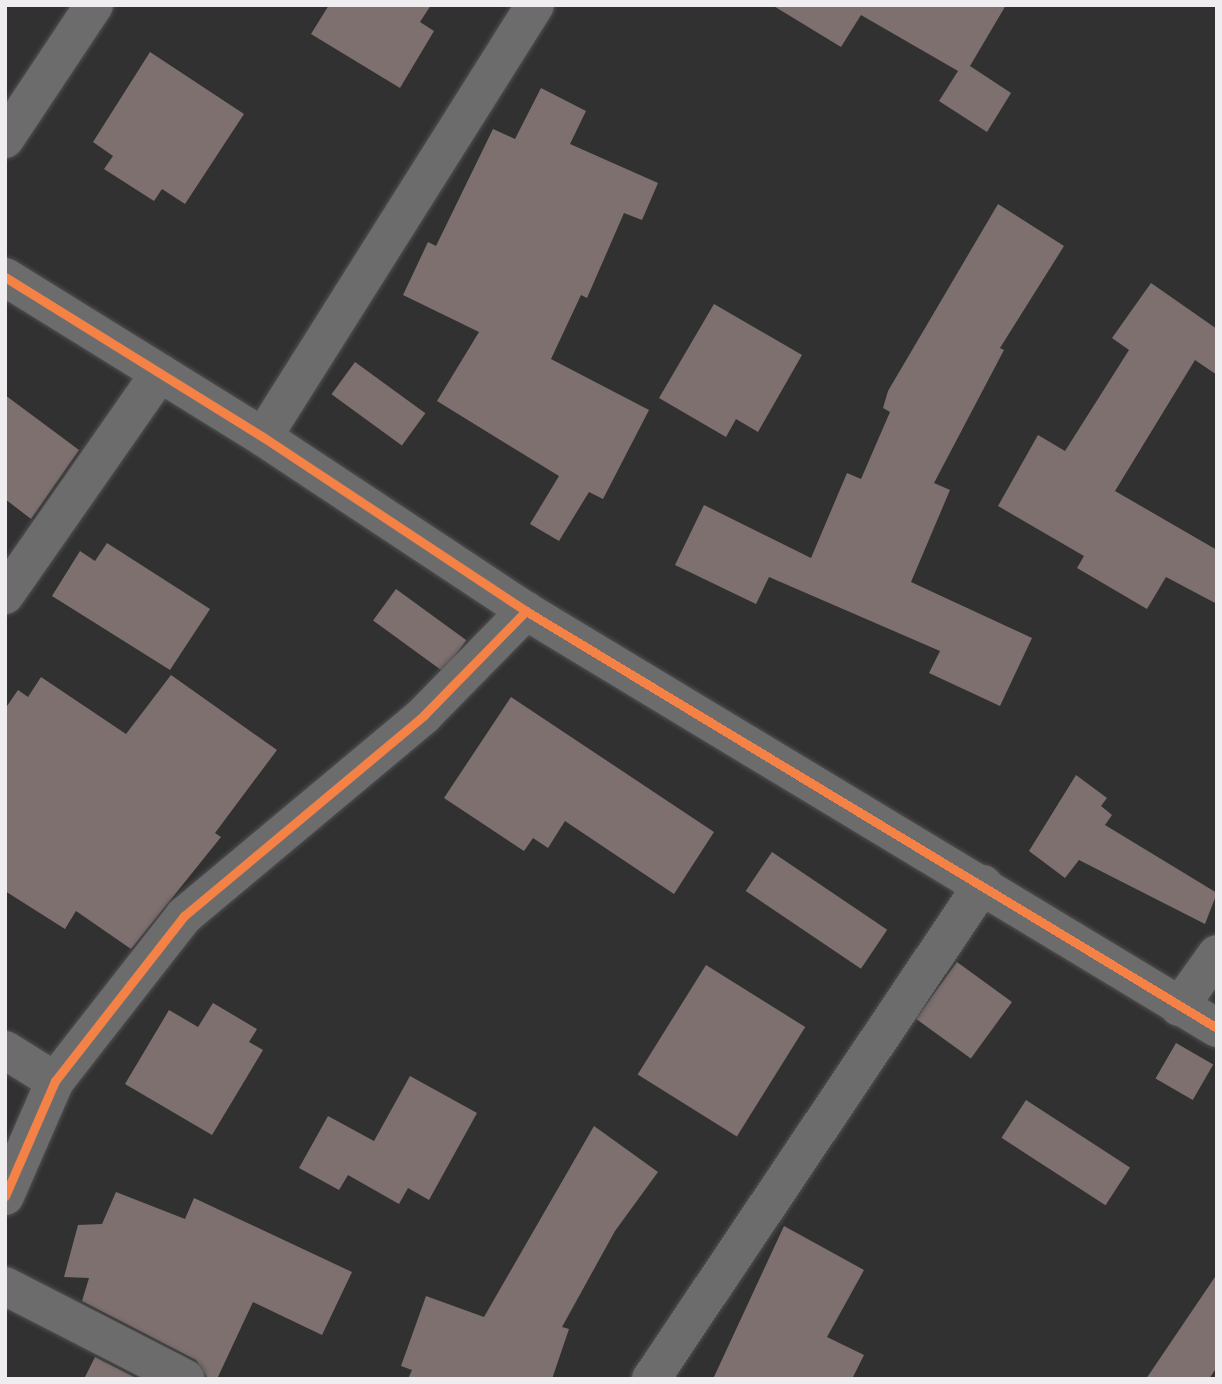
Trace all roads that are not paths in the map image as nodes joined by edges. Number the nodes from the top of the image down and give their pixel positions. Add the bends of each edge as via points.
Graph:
1 (94, 5) edge
2 (535, 5) edge
3 (5, 139) edge
4 (5, 277) edge
5 (160, 373) junction
6 (263, 437) junction
7 (5, 595) edge
8 (526, 611) junction
9 (983, 884) junction
10 (1217, 954) edge
11 (1178, 1007) junction
12 (1217, 1028) edge
13 (5, 1050) edge
14 (55, 1081) junction
15 (5, 1196) edge
16 (5, 1286) edge
17 (186, 1379) edge
18 (652, 1379) edge

1 - 3 street
2 - 6 street
4 - 5 street
5 - 6 street
5 - 7 street
6 - 8 street
8 - 9 street
8 - 14 street via 424,715 184,916
9 - 11 street
9 - 18 street
10 - 11 street
11 - 12 street
13 - 14 street
14 - 15 street
16 - 17 street

